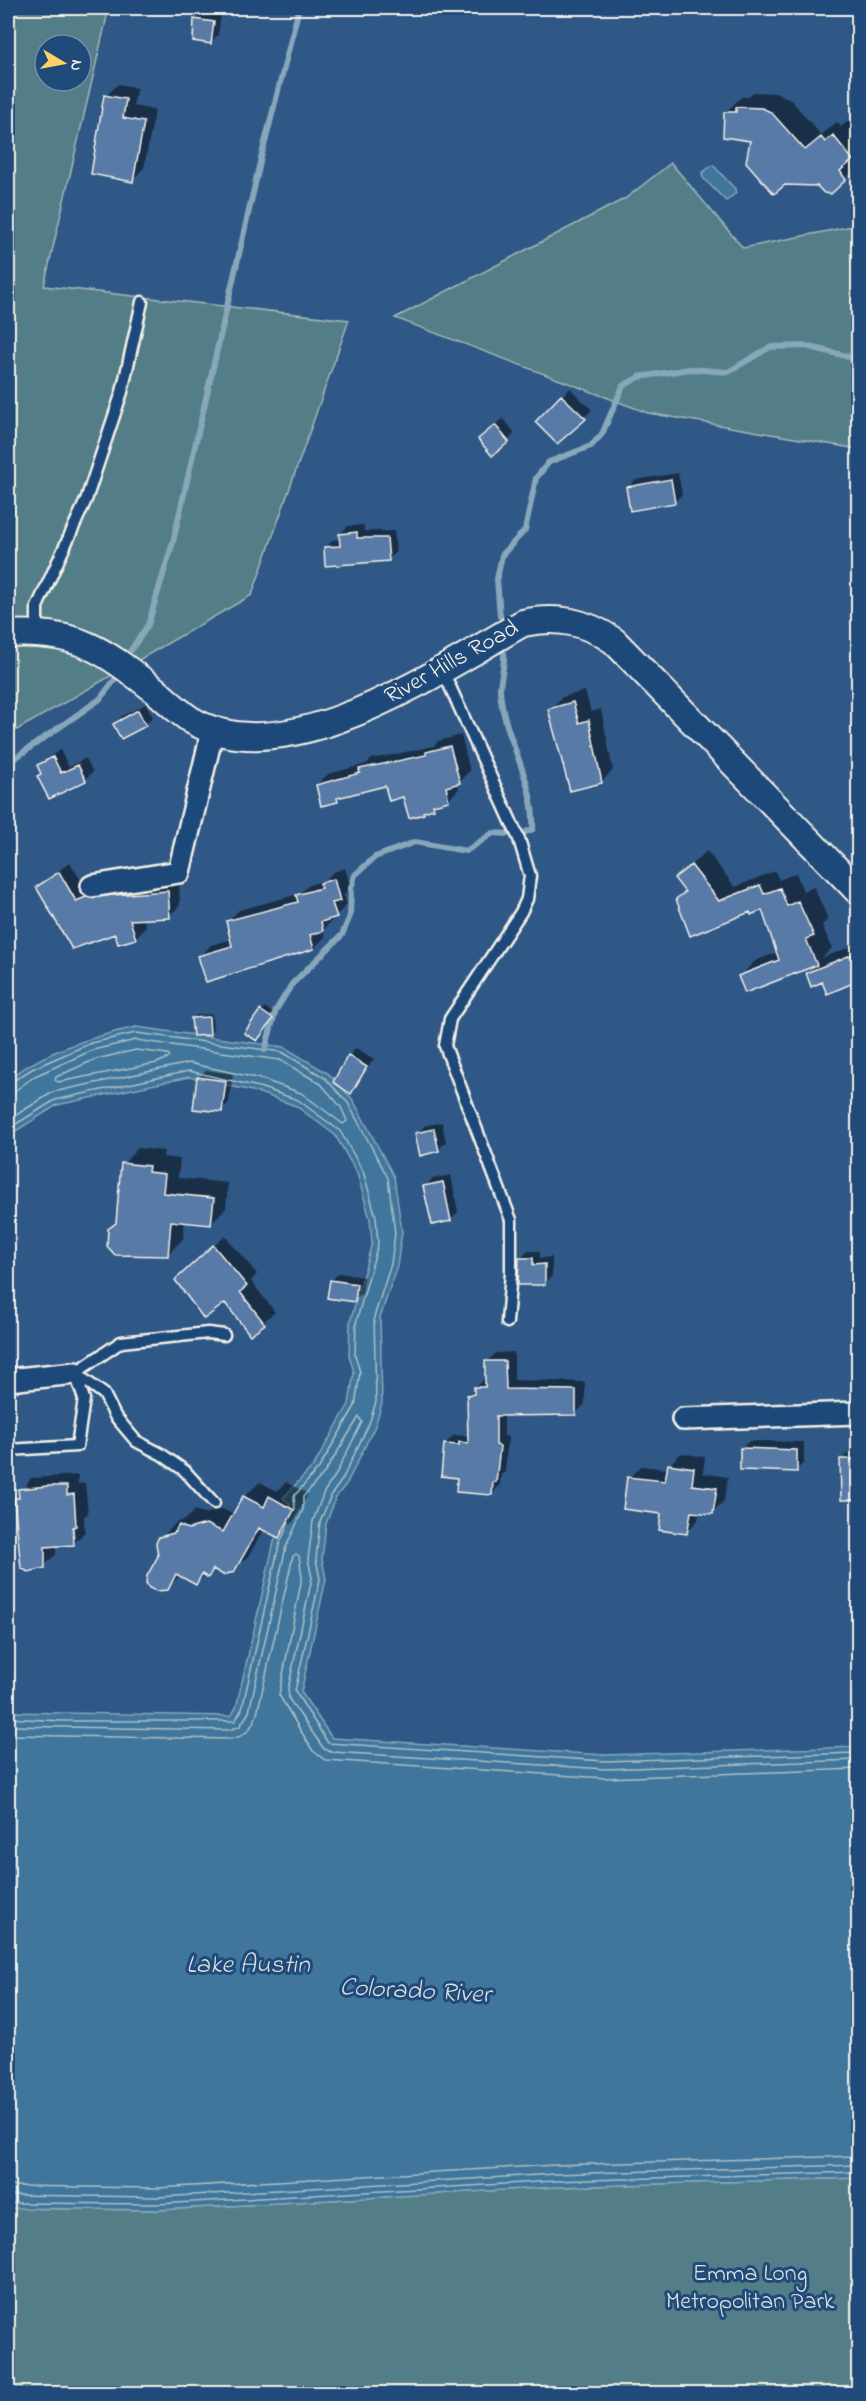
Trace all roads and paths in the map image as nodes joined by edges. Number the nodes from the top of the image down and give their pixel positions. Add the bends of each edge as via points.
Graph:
1 (142, 302) dead end
2 (8, 634) edge
3 (42, 634) junction
4 (8, 651) edge
5 (442, 668) junction
6 (213, 729) junction
7 (92, 886) dead end
8 (858, 891) edge
9 (507, 1322) dead end
10 (224, 1335) dead end
11 (75, 1373) junction
12 (8, 1380) edge
13 (858, 1413) edge
14 (683, 1419) dead end
15 (8, 1449) edge
16 (214, 1503) dead end

1 - 3 lane via 122,392 86,500 37,606
2 - 3 street, River Hills Road
3 - 4 street
3 - 6 street, River Hills Road via 75,640 110,655 192,720
5 - 6 street, River Hills Road via 344,719 262,737 225,734
5 - 8 street, River Hills Road via 523,623 547,618 598,630 615,641
5 - 9 lane via 519,838 530,876 527,899 458,1004 446,1032 445,1046 510,1220
6 - 7 street via 179,872
10 - 11 lane via 208,1333 121,1342
11 - 12 street
11 - 15 lane via 84,1399 77,1446
11 - 16 lane via 104,1394 115,1416 136,1441 185,1472
13 - 14 street

